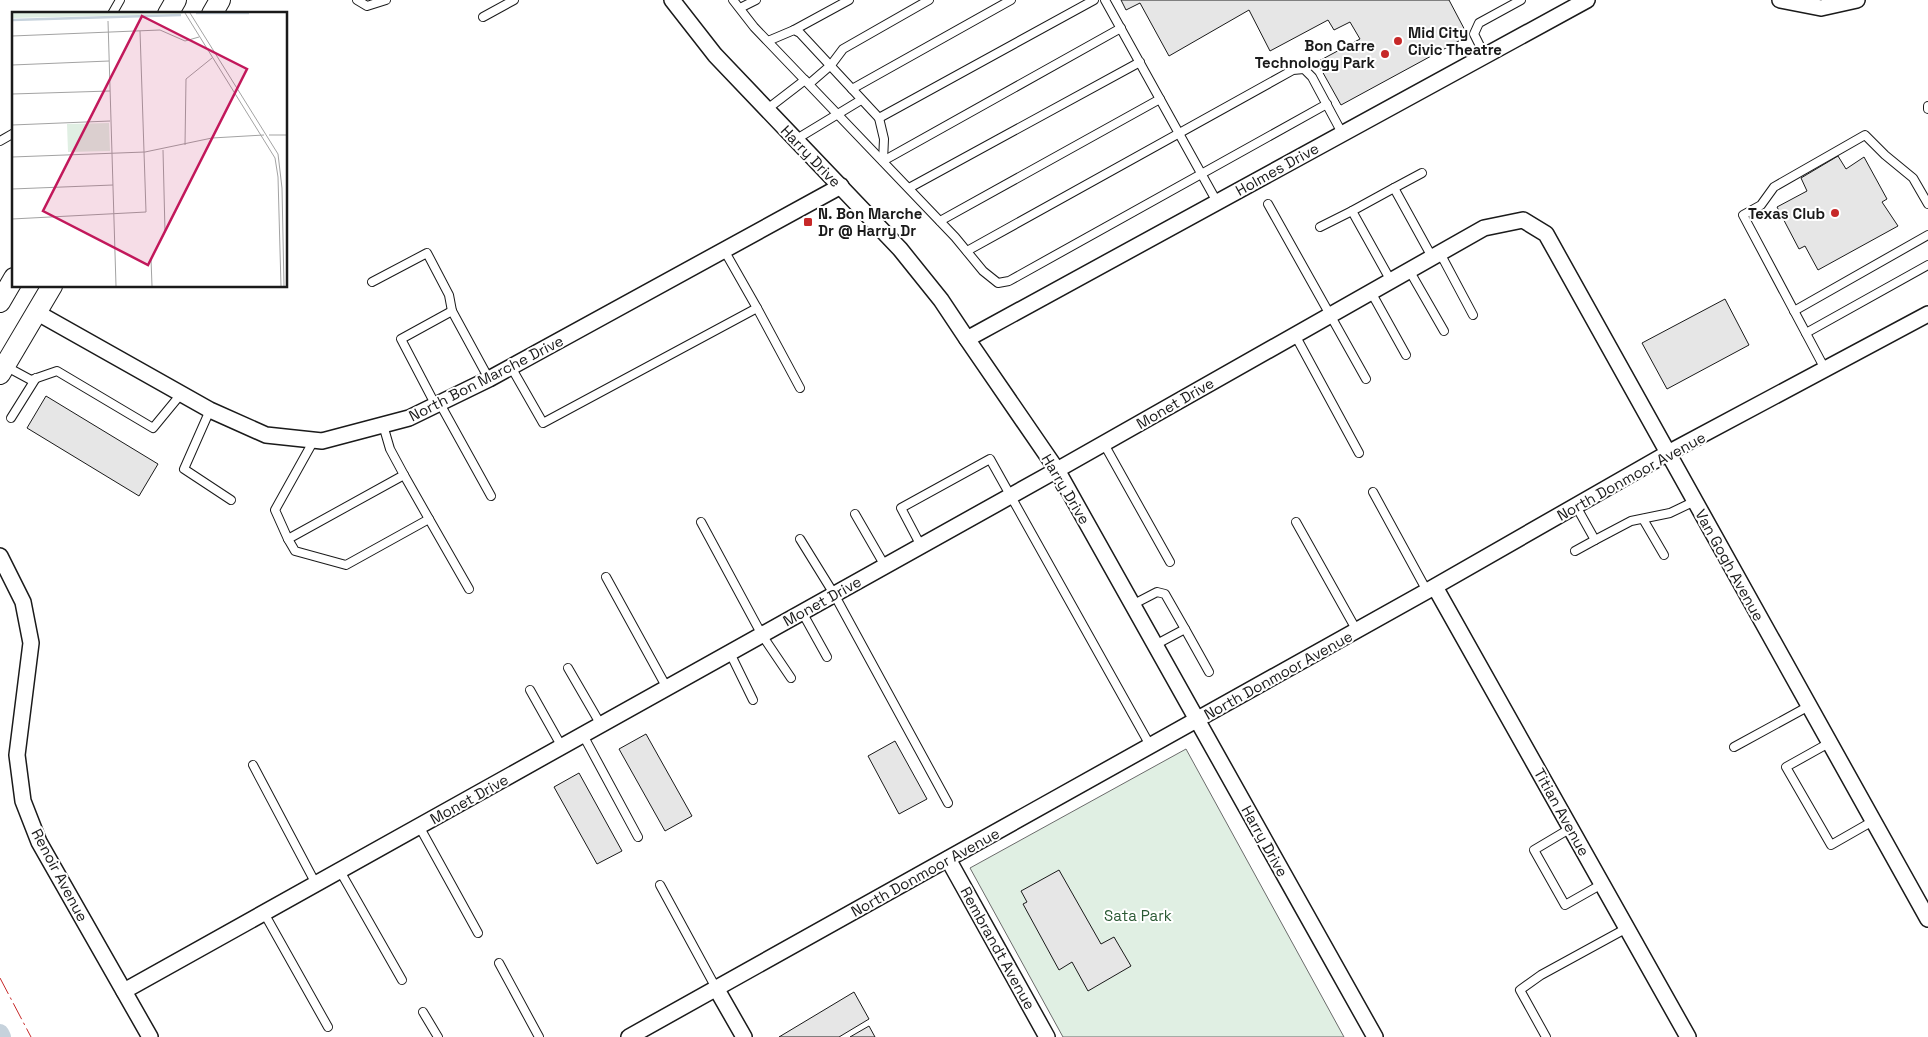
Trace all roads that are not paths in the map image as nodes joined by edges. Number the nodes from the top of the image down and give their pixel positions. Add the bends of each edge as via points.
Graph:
1 (120, 0) edge
2 (176, 0) edge
3 (220, 0) edge
4 (357, 0) edge
5 (386, 0) edge
6 (514, 0) edge
7 (672, 0) edge
8 (733, 0) edge
9 (756, 0) edge
10 (849, 0) edge
11 (929, 0) edge
12 (1011, 0) edge
13 (1094, 0) edge
14 (1105, 0) edge
15 (1520, 0) edge
16 (1587, 0) edge
17 (1780, 0) edge
18 (1857, 0) edge
19 (740, 8) junction
20 (113, 12) edge
21 (169, 12) edge
22 (213, 12) edge
23 (483, 18) dead end
24 (1120, 28) junction
25 (794, 30) junction
26 (768, 41) junction
27 (1485, 56) junction
28 (1140, 62) junction
29 (831, 65) junction
30 (807, 82) junction
31 (852, 89) junction
32 (861, 100) junction
33 (1160, 100) junction
34 (1327, 104) junction
35 (766, 110) junction
36 (838, 115) junction
37 (879, 118) junction
38 (1342, 133) junction
39 (12, 134) edge
40 (1180, 134) junction
41 (795, 140) junction
42 (0, 141) edge
43 (883, 161) junction
44 (1422, 173) dead end
45 (1202, 174) junction
46 (841, 186) junction
47 (909, 188) junction
48 (1394, 188) junction
49 (1217, 202) junction
50 (1268, 204) dead end
51 (1928, 204) edge
52 (1352, 211) junction
53 (1523, 220) joint
54 (940, 221) junction
55 (1320, 227) dead end
56 (1928, 235) edge
57 (724, 250) junction
58 (967, 251) junction
59 (1436, 255) junction
60 (1928, 265) edge
61 (1409, 270) junction
62 (12, 281) edge
63 (1390, 281) junction
64 (372, 282) dead end
65 (51, 288) edge
66 (1371, 292) junction
67 (0, 302) edge
68 (757, 308) junction
69 (1794, 310) junction
70 (452, 311) junction
71 (36, 312) junction
72 (1928, 314) edge
73 (1330, 315) junction
74 (1473, 315) dead end
75 (1444, 331) dead end
76 (1806, 333) junction
77 (1295, 335) junction
78 (967, 338) junction
79 (1406, 355) dead end
80 (510, 367) junction
81 (1826, 369) junction
82 (2, 370) edge
83 (36, 378) junction
84 (489, 379) junction
85 (1366, 379) dead end
86 (800, 388) dead end
87 (181, 394) junction
88 (437, 403) junction
89 (210, 410) junction
90 (11, 418) dead end
91 (383, 425) junction
92 (314, 440) junction
93 (1104, 444) junction
94 (1359, 453) dead end
95 (1668, 453) junction
96 (1057, 470) junction
97 (404, 475) junction
98 (1372, 492) dead end
99 (491, 496) dead end
100 (1011, 496) junction
101 (231, 500) dead end
102 (1695, 500) junction
103 (1576, 506) junction
104 (855, 514) dead end
105 (429, 519) junction
106 (1643, 519) junction
107 (701, 522) dead end
108 (1296, 522) dead end
109 (288, 539) junction
110 (800, 539) dead end
111 (1595, 540) junction
112 (921, 546) junction
113 (1575, 551) dead end
114 (1664, 555) dead end
115 (0, 556) edge
116 (1170, 562) dead end
117 (885, 566) junction
118 (606, 576) dead end
119 (469, 589) dead end
120 (1431, 589) junction
121 (834, 594) junction
122 (1132, 605) junction
123 (802, 612) junction
124 (1185, 629) junction
125 (1357, 631) junction
126 (762, 635) junction
127 (1155, 646) junction
128 (730, 653) junction
129 (827, 657) dead end
130 (568, 668) dead end
131 (1209, 672) dead end
132 (791, 678) dead end
133 (667, 688) junction
134 (530, 690) dead end
135 (753, 700) dead end
136 (1809, 706) junction
137 (1196, 720) junction
138 (602, 725) junction
139 (583, 735) junction
140 (1830, 742) junction
141 (562, 747) junction
142 (1151, 747) junction
143 (1734, 747) dead end
144 (253, 765) dead end
145 (948, 803) dead end
146 (1873, 821) junction
147 (419, 826) junction
148 (1571, 828) junction
149 (638, 837) dead end
150 (948, 860) junction
151 (340, 871) junction
152 (316, 884) junction
153 (1602, 884) junction
154 (660, 885) dead end
155 (264, 913) junction
156 (1928, 919) edge
157 (1627, 928) junction
158 (478, 933) dead end
159 (499, 963) dead end
160 (402, 980) dead end
161 (716, 988) junction
162 (124, 991) junction
163 (424, 1012) dead end
164 (328, 1027) dead end
165 (150, 1037) edge
166 (438, 1037) edge
167 (539, 1037) edge
168 (629, 1037) edge
169 (744, 1037) edge
170 (1047, 1037) edge
171 (1375, 1037) edge
172 (1546, 1037) edge
173 (1688, 1037) edge

1 - 20 lane
2 - 21 main road
3 - 22 main road
4 - 5 lane via 367,6
6 - 23 lane
7 - 35 street, Harry Drive
8 - 19 lane
9 - 19 lane
10 - 25 lane
11 - 29 lane via 843,49
12 - 31 lane
13 - 37 lane
14 - 24 lane
15 - 27 lane via 1479,23 1474,34
16 - 27 street, Holmes Drive
17 - 18 street via 1820,8
19 - 26 lane
24 - 28 lane
24 - 43 lane
25 - 26 lane
25 - 29 lane
26 - 30 lane
27 - 38 street, Holmes Drive
28 - 33 lane
28 - 47 lane
29 - 30 lane
29 - 31 lane
30 - 35 lane
30 - 36 lane
31 - 32 lane
32 - 36 lane
32 - 37 lane
33 - 40 lane
33 - 54 lane
34 - 38 lane
34 - 40 lane via 1304,69 1293,70
34 - 45 lane
35 - 41 street, Harry Drive
36 - 41 lane
36 - 43 lane
37 - 43 lane via 884,140
38 - 49 street, Holmes Drive
39 - 42 lane
40 - 45 lane
40 - 58 lane
41 - 46 street, Harry Drive
43 - 47 lane
44 - 48 lane
45 - 49 lane
45 - 58 lane via 1009,281 998,283
46 - 57 street, North Bon Marche Drive
46 - 78 street, Harry Drive via 900,249
47 - 54 lane
48 - 52 lane
48 - 59 lane
49 - 78 street, Holmes Drive
50 - 73 lane
51 - 69 lane via 1913,178 1865,135 1774,187 1761,205 1744,215
52 - 55 lane
52 - 63 lane
53 - 59 street, Monet Drive via 1484,228
53 - 95 street, Van Gogh Avenue via 1546,234
54 - 58 lane
56 - 69 lane
57 - 68 lane
57 - 80 street, North Bon Marche Drive
59 - 61 street, Monet Drive
59 - 74 lane
60 - 76 lane
61 - 63 street, Monet Drive
61 - 75 lane
62 - 67 main road
63 - 66 street, Monet Drive
64 - 70 lane via 427,253 449,295
65 - 71 main road
66 - 73 street, Monet Drive
66 - 79 lane
68 - 80 lane via 543,424
68 - 86 lane
69 - 76 lane
70 - 84 lane
70 - 88 lane via 401,338
71 - 82 main road
71 - 87 street, North Bon Marche Drive
72 - 81 street, North Donmoor Avenue
73 - 77 street, Monet Drive
73 - 85 lane
76 - 81 lane
77 - 93 street, Monet Drive
77 - 94 lane
78 - 96 street, Harry Drive
80 - 84 street, North Bon Marche Drive
81 - 95 street, North Donmoor Avenue
82 - 83 lane via 31,380
83 - 87 lane via 57,371 153,428
83 - 90 lane
84 - 88 street, North Bon Marche Drive
87 - 89 street, North Bon Marche Drive
88 - 91 street, North Bon Marche Drive via 409,418
88 - 99 lane
89 - 92 street, North Bon Marche Drive via 266,435
89 - 101 lane via 184,469
91 - 92 street, North Bon Marche Drive via 322,441
91 - 97 lane via 390,449
92 - 109 lane via 275,510
93 - 96 street, Monet Drive
93 - 116 lane
95 - 102 street, Van Gogh Avenue
95 - 103 street, North Donmoor Avenue
96 - 100 street, Monet Drive
96 - 122 street, Harry Drive
97 - 105 lane
97 - 109 lane
98 - 120 lane
100 - 112 street, Monet Drive
100 - 112 lane via 990,459 901,508
100 - 142 lane
102 - 106 lane via 1670,513
102 - 136 street, Van Gogh Avenue
103 - 111 lane
103 - 120 street, North Donmoor Avenue
104 - 117 lane
105 - 109 lane via 346,565 294,551
105 - 119 lane
106 - 111 lane via 1631,521
106 - 114 lane
107 - 126 lane
108 - 125 lane
110 - 121 lane
111 - 113 lane
112 - 117 street, Monet Drive
115 - 162 street, Renoir Avenue via 23,602 31,644 17,754 23,800 39,842
117 - 121 street, Monet Drive
118 - 133 lane
120 - 125 street, North Donmoor Avenue
120 - 148 street, Titian Avenue
121 - 123 street, Monet Drive
121 - 145 lane
122 - 124 lane via 1157,592 1165,594
122 - 127 street, Harry Drive
123 - 126 street, Monet Drive
123 - 129 lane
124 - 127 lane
124 - 131 lane
125 - 137 street, North Donmoor Avenue
126 - 128 street, Monet Drive
126 - 132 lane
127 - 137 street, Harry Drive
128 - 133 street, Monet Drive
128 - 135 lane
130 - 138 lane
133 - 138 street, Monet Drive
134 - 141 lane
136 - 140 street, Van Gogh Avenue
136 - 143 lane
137 - 142 street, North Donmoor Avenue
137 - 171 street, Harry Drive
138 - 139 street, Monet Drive
139 - 141 street, Monet Drive
139 - 149 lane
140 - 146 street, Van Gogh Avenue
140 - 146 lane via 1786,767 1831,845
141 - 147 street, Monet Drive
142 - 150 street, North Donmoor Avenue
144 - 152 lane
146 - 156 street, Van Gogh Avenue
147 - 151 street, Monet Drive
147 - 158 lane
148 - 153 street, Titian Avenue
148 - 153 lane via 1534,850 1565,904
150 - 161 street, North Donmoor Avenue
150 - 170 street, Rembrandt Avenue
151 - 152 street, Monet Drive
151 - 160 lane
152 - 155 street, Monet Drive
153 - 157 street, Titian Avenue
154 - 161 lane
155 - 162 street, Monet Drive
155 - 164 lane
157 - 172 lane via 1520,990
157 - 173 street, Titian Avenue
159 - 167 lane
161 - 168 street, North Donmoor Avenue
161 - 169 street
162 - 165 street, Renoir Avenue
163 - 166 lane

